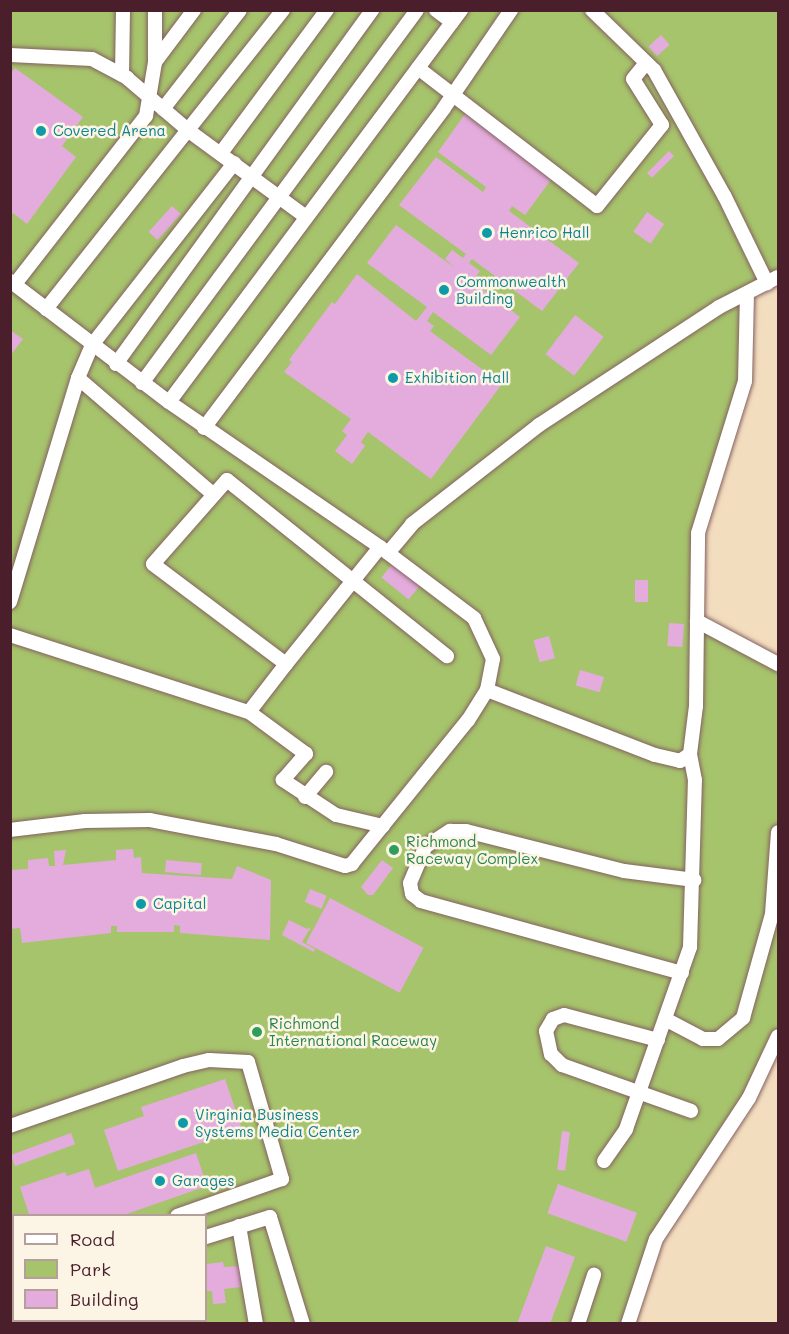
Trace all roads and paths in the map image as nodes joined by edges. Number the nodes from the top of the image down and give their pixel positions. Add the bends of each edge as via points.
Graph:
1 (123, 10) edge
2 (154, 10) edge
3 (194, 10) edge
4 (240, 10) edge
5 (283, 10) edge
6 (327, 10) edge
7 (372, 10) edge
8 (417, 10) edge
9 (436, 10) edge
10 (511, 10) edge
11 (592, 10) edge
12 (456, 16) edge
13 (10, 55) edge
14 (154, 62) junction
15 (646, 63) junction
16 (418, 68) junction
17 (122, 75) junction
18 (453, 94) junction
19 (151, 100) junction
20 (163, 109) junction
21 (189, 131) junction
22 (221, 153) junction
23 (234, 163) junction
24 (252, 176) junction
25 (280, 197) junction
26 (306, 217) junction
27 (773, 280) edge
28 (13, 282) edge
29 (747, 293) junction
30 (46, 309) junction
31 (92, 345) junction
32 (116, 364) junction
33 (78, 378) junction
34 (142, 382) junction
35 (169, 402) junction
36 (204, 428) junction
37 (214, 495) junction
38 (384, 550) junction
39 (354, 579) junction
40 (10, 602) edge
41 (697, 621) junction
42 (10, 635) edge
43 (447, 656) dead end
44 (286, 664) junction
45 (778, 664) edge
46 (487, 690) junction
47 (249, 712) junction
48 (690, 754) junction
49 (326, 772) dead end
50 (305, 797) junction
51 (383, 826) junction
52 (10, 830) edge
53 (778, 832) edge
54 (694, 880) junction
55 (682, 973) junction
56 (665, 1019) junction
57 (778, 1036) edge
58 (658, 1040) junction
59 (639, 1093) junction
60 (691, 1111) dead end
61 (10, 1126) edge
62 (604, 1161) dead end
63 (196, 1212) edge
64 (239, 1226) junction
65 (207, 1237) edge
66 (594, 1275) dead end
67 (256, 1323) edge
68 (303, 1323) edge
69 (578, 1323) edge
70 (628, 1323) edge

1 - 17 street
2 - 14 street
3 - 14 street
4 - 20 street
5 - 21 street
6 - 22 street
7 - 24 street
8 - 25 street
9 - 12 street
10 - 18 street
11 - 15 street
12 - 16 street
13 - 17 street via 92,59
14 - 19 street
15 - 18 street via 633,79 662,125 597,206
15 - 27 street
16 - 18 street
16 - 26 street
17 - 19 street
18 - 36 street
19 - 20 street
19 - 28 street via 141,124
20 - 21 street
21 - 22 street
21 - 30 street
22 - 23 street
23 - 24 street
23 - 31 street
24 - 25 street
24 - 32 street
25 - 26 street
25 - 34 street
26 - 35 street
27 - 29 street
28 - 30 street
29 - 38 street via 719,307 539,425
29 - 41 street via 745,381 700,520
30 - 31 street
31 - 32 street
31 - 33 street
32 - 34 street
33 - 37 street
33 - 40 street
34 - 35 street
35 - 36 street
36 - 38 street
37 - 39 street via 227,480
37 - 44 street via 153,564
38 - 39 street
38 - 46 street via 474,618 492,659
39 - 43 street
39 - 44 street
41 - 45 street
41 - 48 street via 696,706
42 - 47 street
44 - 47 street
46 - 48 street via 655,754 680,761
46 - 51 street via 448,747
47 - 50 street via 306,754 283,780
48 - 54 street via 695,780
49 - 50 street
50 - 51 street via 336,815
51 - 52 street via 352,864 345,866 276,844 150,820 85,821
53 - 56 street via 772,914 743,1018 724,1036 703,1039
54 - 55 street via 690,947
54 - 55 street via 624,871 466,831 450,831 425,847 410,883 412,894 421,901
55 - 56 street
56 - 58 street
57 - 70 street via 749,1098 656,1239
58 - 59 street
58 - 59 street via 564,1015 553,1019 546,1030 551,1054 562,1065
59 - 60 street
59 - 62 street via 626,1129
61 - 63 street via 183,1066 209,1060 248,1062 282,1179
64 - 65 street
64 - 67 street
64 - 68 street via 270,1217
66 - 69 street

